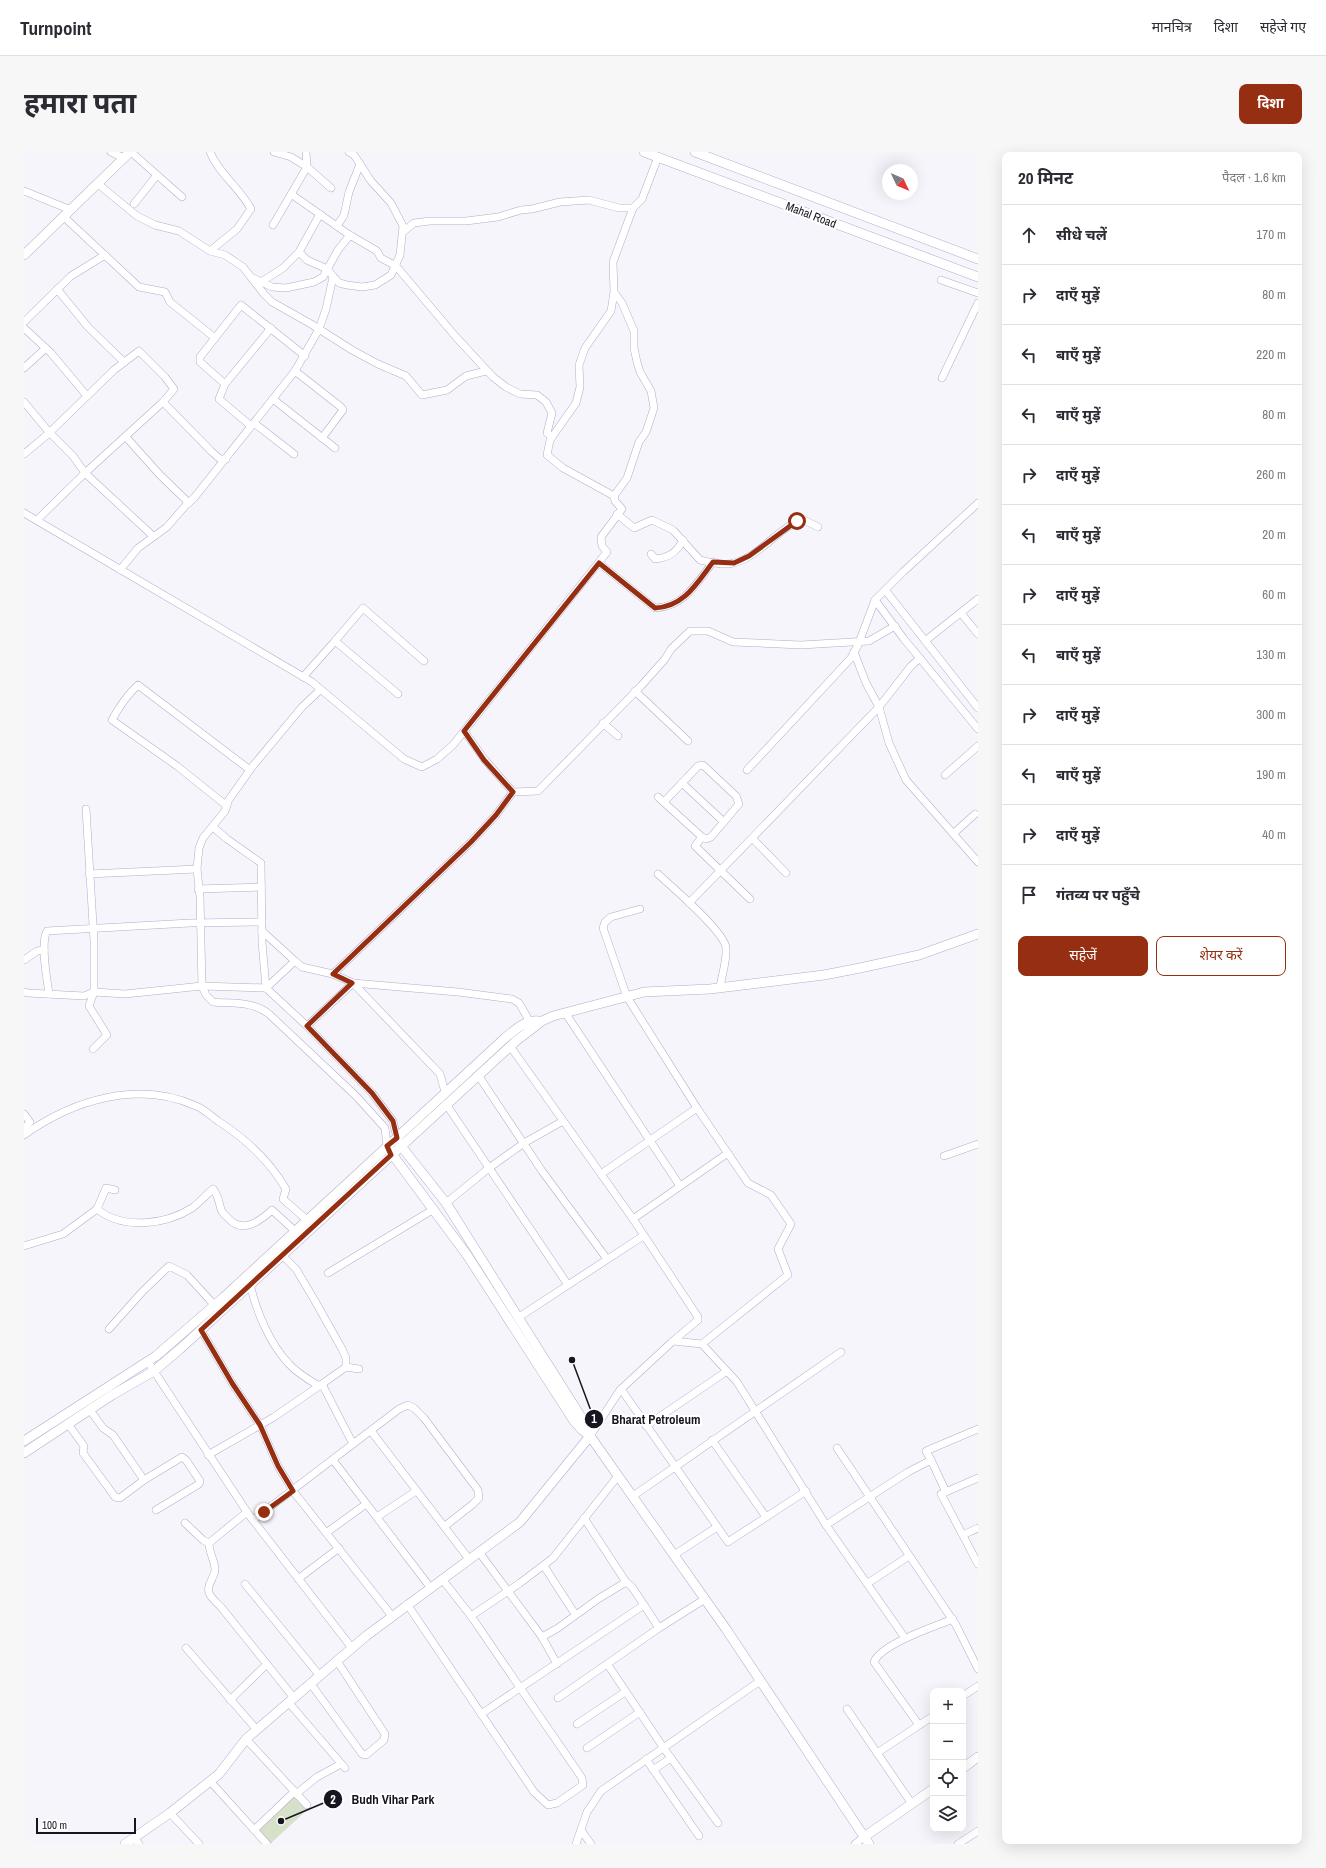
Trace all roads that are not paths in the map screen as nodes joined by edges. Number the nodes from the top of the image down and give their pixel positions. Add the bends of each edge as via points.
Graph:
1 (111, 152) edge
2 (210, 152) edge
3 (274, 152) edge
4 (306, 152) edge
5 (349, 152) edge
6 (644, 152) edge
7 (695, 152) edge
8 (128, 154) edge
9 (658, 157) junction
10 (360, 164) junction
11 (306, 167) junction
12 (157, 175) junction
13 (98, 184) junction
14 (331, 188) dead end
15 (24, 191) edge
16 (291, 194) junction
17 (182, 197) dead end
18 (134, 204) dead end
19 (632, 208) junction
20 (70, 210) junction
21 (320, 214) junction
22 (64, 217) junction
23 (273, 225) dead end
24 (337, 226) junction
25 (403, 232) junction
26 (350, 235) junction
27 (210, 251) junction
28 (299, 252) junction
29 (24, 255) edge
30 (105, 255) junction
31 (978, 260) edge
32 (396, 266) junction
33 (327, 269) junction
34 (333, 277) junction
35 (252, 278) junction
36 (978, 278) edge
37 (941, 280) dead end
38 (261, 282) junction
39 (57, 289) junction
40 (614, 292) junction
41 (978, 293) edge
42 (978, 303) edge
43 (24, 322) edge
44 (24, 328) edge
45 (271, 328) junction
46 (319, 329) junction
47 (215, 338) junction
48 (46, 348) junction
49 (305, 356) junction
50 (124, 362) junction
51 (24, 368) edge
52 (295, 371) junction
53 (486, 371) junction
54 (942, 378) dead end
55 (225, 384) junction
56 (87, 396) junction
57 (273, 399) junction
58 (24, 402) edge
59 (163, 402) junction
60 (252, 425) junction
61 (49, 432) junction
62 (126, 437) junction
63 (552, 437) junction
64 (322, 438) junction
65 (336, 448) dead end
66 (24, 454) edge
67 (294, 454) dead end
68 (226, 459) junction
69 (85, 473) junction
70 (614, 496) junction
71 (189, 503) junction
72 (978, 503) edge
73 (24, 513) edge
74 (617, 514) junction
75 (36, 520) junction
76 (818, 527) dead end
77 (153, 536) junction
78 (683, 540) junction
79 (651, 554) dead end
80 (713, 562) junction
81 (599, 563) junction
82 (120, 570) junction
83 (886, 591) junction
84 (978, 599) edge
85 (875, 600) junction
86 (961, 613) junction
87 (895, 626) junction
88 (978, 634) edge
89 (335, 641) junction
90 (925, 641) junction
91 (860, 642) junction
92 (854, 652) junction
93 (920, 658) junction
94 (424, 661) dead end
95 (303, 677) junction
96 (320, 690) junction
97 (635, 691) junction
98 (398, 694) dead end
99 (879, 707) junction
100 (978, 708) edge
101 (603, 723) junction
102 (978, 729) edge
103 (464, 731) junction
104 (618, 736) dead end
105 (688, 741) dead end
106 (978, 746) edge
107 (250, 770) junction
108 (747, 770) dead end
109 (945, 774) dead end
110 (682, 783) junction
111 (513, 792) junction
112 (658, 797) dead end
113 (664, 802) junction
114 (227, 806) junction
115 (86, 808) dead end
116 (974, 814) dead end
117 (724, 822) junction
118 (213, 827) junction
119 (953, 834) junction
120 (702, 837) junction
121 (752, 839) junction
122 (978, 862) edge
123 (197, 869) junction
124 (722, 871) junction
125 (786, 873) dead end
126 (89, 874) junction
127 (658, 874) dead end
128 (261, 887) junction
129 (198, 889) junction
130 (750, 899) dead end
131 (690, 903) junction
132 (640, 909) dead end
133 (262, 922) junction
134 (201, 923) junction
135 (92, 929) junction
136 (262, 931) junction
137 (978, 934) edge
138 (44, 950) junction
139 (24, 960) edge
140 (295, 961) junction
141 (333, 974) junction
142 (352, 983) junction
143 (202, 986) junction
144 (720, 987) junction
145 (266, 988) junction
146 (94, 992) junction
147 (25, 993) edge
148 (49, 994) junction
149 (627, 997) junction
150 (566, 1014) junction
151 (531, 1025) junction
152 (307, 1026) junction
153 (510, 1046) junction
154 (93, 1049) dead end
155 (478, 1075) junction
156 (446, 1092) junction
157 (446, 1104) junction
158 (697, 1108) junction
159 (24, 1114) edge
160 (563, 1121) junction
161 (24, 1129) edge
162 (24, 1135) edge
163 (650, 1140) junction
164 (399, 1142) junction
165 (524, 1143) junction
166 (978, 1144) edge
167 (387, 1146) junction
168 (728, 1153) junction
169 (391, 1155) junction
170 (944, 1156) dead end
171 (489, 1168) junction
172 (601, 1174) junction
173 (680, 1186) junction
174 (115, 1190) dead end
175 (446, 1203) junction
176 (97, 1209) junction
177 (434, 1209) junction
178 (633, 1219) junction
179 (307, 1220) junction
180 (295, 1231) junction
181 (643, 1236) junction
182 (24, 1246) edge
183 (282, 1255) junction
184 (607, 1259) junction
185 (328, 1273) dead end
186 (250, 1284) junction
187 (568, 1285) junction
188 (218, 1309) junction
189 (515, 1320) junction
190 (109, 1329) dead end
191 (201, 1330) junction
192 (673, 1341) junction
193 (702, 1344) junction
194 (841, 1352) dead end
195 (148, 1362) junction
196 (346, 1367) junction
197 (358, 1369) dead end
198 (154, 1371) junction
199 (727, 1371) junction
200 (320, 1385) junction
201 (621, 1389) junction
202 (90, 1410) junction
203 (755, 1410) junction
204 (68, 1424) junction
205 (260, 1425) junction
206 (646, 1426) junction
207 (978, 1429) edge
208 (371, 1431) junction
209 (590, 1436) junction
210 (24, 1440) edge
211 (712, 1440) junction
212 (353, 1444) junction
213 (837, 1448) dead end
214 (24, 1453) edge
215 (208, 1455) junction
216 (333, 1460) junction
217 (931, 1460) junction
218 (674, 1467) junction
219 (618, 1476) junction
220 (978, 1478) edge
221 (144, 1480) junction
222 (416, 1490) junction
223 (293, 1491) junction
224 (806, 1492) junction
225 (946, 1492) junction
226 (632, 1496) junction
227 (871, 1497) junction
228 (366, 1504) junction
229 (156, 1510) dead end
230 (247, 1512) junction
231 (377, 1517) junction
232 (766, 1517) junction
233 (584, 1518) junction
234 (253, 1520) junction
235 (185, 1523) dead end
236 (826, 1525) junction
237 (445, 1526) junction
238 (717, 1527) junction
239 (978, 1528) edge
240 (326, 1533) junction
241 (963, 1536) junction
242 (209, 1543) junction
243 (339, 1548) junction
244 (479, 1552) junction
245 (674, 1555) junction
246 (909, 1556) junction
247 (469, 1559) junction
248 (978, 1564) edge
249 (544, 1566) junction
250 (298, 1579) junction
251 (442, 1579) junction
252 (626, 1582) junction
253 (868, 1583) junction
254 (245, 1584) dead end
255 (430, 1587) junction
256 (507, 1592) junction
257 (705, 1599) junction
258 (407, 1604) junction
259 (644, 1606) junction
260 (575, 1614) junction
261 (392, 1616) junction
262 (471, 1616) junction
263 (953, 1620) junction
264 (659, 1628) junction
265 (542, 1637) junction
266 (906, 1638) junction
267 (186, 1648) dead end
268 (352, 1648) junction
269 (337, 1661) junction
270 (267, 1664) junction
271 (557, 1664) junction
272 (608, 1665) junction
273 (978, 1669) edge
274 (320, 1676) junction
275 (760, 1681) junction
276 (311, 1684) junction
277 (978, 1686) edge
278 (519, 1688) junction
279 (625, 1692) junction
280 (966, 1694) edge
281 (558, 1698) dead end
282 (230, 1700) junction
283 (292, 1700) junction
284 (847, 1709) dead end
285 (640, 1712) junction
286 (481, 1714) junction
287 (930, 1718) edge
288 (577, 1724) dead end
289 (919, 1725) junction
290 (257, 1730) junction
291 (246, 1740) junction
292 (663, 1747) junction
293 (587, 1748) dead end
294 (877, 1753) junction
295 (978, 1757) edge
296 (671, 1758) junction
297 (646, 1759) junction
298 (966, 1766) edge
299 (653, 1770) junction
300 (210, 1781) junction
301 (930, 1791) edge
302 (295, 1793) junction
303 (912, 1804) junction
304 (307, 1806) dead end
305 (170, 1813) junction
306 (718, 1823) dead end
307 (254, 1830) junction
308 (581, 1830) junction
309 (976, 1832) edge
310 (699, 1836) dead end
311 (136, 1841) edge
312 (867, 1841) edge
313 (978, 1841) edge
314 (125, 1844) edge
315 (199, 1844) edge
316 (267, 1844) edge
317 (576, 1844) edge
318 (591, 1844) edge
319 (855, 1844) edge
320 (958, 1844) edge

1 - 8 street
2 - 27 street via 218,168 251,209 236,229
3 - 11 street via 291,157
4 - 11 street
5 - 10 street via 354,154
6 - 9 street, Mahal Road
7 - 31 street, Mahal Road
8 - 12 street
8 - 13 street
9 - 19 street via 642,199
9 - 36 street, Mahal Road
10 - 24 street via 344,214
10 - 25 street via 391,203 403,226
11 - 14 street
11 - 16 street
12 - 17 street
12 - 18 street
13 - 20 street
13 - 27 street via 137,216 179,231
15 - 20 street
16 - 21 street
16 - 23 street
19 - 25 street via 619,208 588,200 560,202 498,217 414,223
19 - 40 street via 613,262
20 - 22 street
21 - 24 street
21 - 28 street
22 - 29 street
22 - 30 street
24 - 26 street
25 - 32 street
26 - 32 street via 378,251 382,258
26 - 33 street
27 - 35 street via 225,255 243,267
28 - 33 street via 307,260
28 - 38 street via 283,268
30 - 39 street
30 - 47 street via 139,287 165,292 170,302
32 - 34 street via 391,275 375,285 347,285 339,283
32 - 53 street
33 - 34 street
33 - 38 street via 323,277 303,286 272,287
34 - 46 street
35 - 38 street
35 - 46 street via 272,302
37 - 41 street
39 - 43 street
39 - 50 street via 88,327
40 - 63 street via 611,311 585,348 581,359 580,387 576,402
40 - 70 street via 632,324 637,362 651,391 654,408 627,478
42 - 54 street
44 - 48 street
45 - 47 street via 241,305
45 - 49 street
45 - 55 street
46 - 49 street
46 - 53 street via 372,361 406,376 422,395 447,390 466,376
47 - 55 street via 200,358 200,362
48 - 51 street
48 - 56 street
49 - 52 street
50 - 56 street
50 - 59 street via 139,351 146,357 174,389
52 - 57 street
52 - 64 street via 341,407 342,410
53 - 63 street via 506,387 520,394 537,395 546,402 552,413 547,433
55 - 60 street via 219,399
56 - 61 street
57 - 60 street
57 - 64 street
58 - 61 street
59 - 62 street
59 - 68 street via 211,451 220,459
60 - 67 street
60 - 68 street
61 - 66 street
61 - 69 street via 73,456
62 - 69 street
62 - 71 street
63 - 70 street via 547,455 563,468
64 - 65 street
68 - 71 street
69 - 75 street
69 - 77 street
70 - 74 street via 622,509
71 - 77 street via 160,534
72 - 83 street
73 - 75 street
74 - 78 street via 634,528 652,520 673,530
74 - 81 street via 601,537 602,546 607,552
75 - 82 street
76 - 80 street via 802,519 749,556 734,563
77 - 82 street via 138,548
78 - 79 street via 674,553 663,558 655,559
78 - 80 street via 700,560
80 - 81 street via 683,599 655,608
81 - 103 street
82 - 95 street
83 - 85 street
83 - 90 street
84 - 86 street
85 - 87 street
85 - 91 street
86 - 88 street
86 - 90 street
87 - 91 street via 869,641
87 - 93 street
89 - 94 street via 363,608
89 - 95 street
89 - 98 street
90 - 100 street
91 - 92 street
91 - 97 street via 801,645 733,642 708,631 690,631
92 - 99 street
92 - 108 street
93 - 99 street
93 - 102 street
95 - 96 street
96 - 103 street via 404,758 422,767 448,750
96 - 107 street via 302,707
97 - 101 street
97 - 105 street
99 - 119 street via 890,743 906,780
99 - 121 street
101 - 104 street
101 - 111 street via 538,791
103 - 111 street via 484,760
106 - 109 street
107 - 114 street
107 - 114 street via 138,685 120,707 112,720 177,766
110 - 113 street
110 - 117 street
110 - 117 street via 698,766 703,765 736,796 738,801 738,806
111 - 141 street via 471,842
112 - 113 street
113 - 120 street
114 - 118 street
115 - 126 street
116 - 119 street
117 - 120 street via 709,838
118 - 123 street via 203,838 199,848
118 - 128 street via 261,863
119 - 122 street
120 - 124 street via 695,846
121 - 124 street
121 - 125 street
123 - 126 street
123 - 129 street
124 - 130 street
124 - 131 street
126 - 135 street
127 - 131 street
128 - 129 street
128 - 133 street
129 - 134 street
131 - 144 street via 723,938 726,947
132 - 149 street via 611,918 605,922 603,928
133 - 134 street
133 - 136 street
134 - 135 street
134 - 143 street
135 - 138 street via 47,931
135 - 146 street
136 - 140 street
136 - 145 street
137 - 144 street via 919,955 860,968 824,975
138 - 139 street via 37,951
138 - 148 street
140 - 141 street via 302,967
140 - 145 street
141 - 142 street
142 - 151 street via 505,997 519,1004
142 - 152 street
142 - 156 street via 440,1074
143 - 145 street
143 - 146 street via 125,994
143 - 167 street via 213,1002 246,1004 262,1009 268,1014 356,1096 385,1128
144 - 149 street via 644,992
145 - 152 street
146 - 148 street via 84,996
146 - 154 street via 89,1008 107,1035
147 - 148 street
149 - 150 street
149 - 158 street
150 - 151 street via 542,1021 535,1020
150 - 163 street
151 - 153 street
151 - 156 street via 520,1026
152 - 164 street via 372,1093 393,1121
153 - 155 street
153 - 160 street
155 - 157 street
155 - 165 street
156 - 164 street
157 - 164 street
157 - 171 street
158 - 163 street
158 - 168 street
159 - 161 street via 30,1122
160 - 165 street
160 - 172 street
162 - 179 street via 86,1102 133,1093 161,1095 180,1100 201,1109 244,1138 278,1176 286,1189 283,1199
163 - 172 street
163 - 173 street
164 - 167 street
164 - 169 street
164 - 175 street
165 - 171 street
165 - 184 street
166 - 170 street
167 - 169 street
167 - 179 street
168 - 173 street
168 - 193 street via 748,1183 771,1195 791,1224 778,1249 788,1275
169 - 177 street
169 - 183 street
171 - 175 street
171 - 187 street
172 - 178 street
173 - 178 street
174 - 176 street via 106,1188
175 - 189 street
176 - 180 street via 105,1215 129,1223 148,1222 174,1217 193,1208 213,1189 219,1197 223,1212 232,1222 247,1226 259,1222 272,1210
176 - 182 street via 63,1234
177 - 185 street
177 - 189 street
178 - 181 street
179 - 180 street
180 - 188 street
181 - 184 street
181 - 192 street via 698,1317 698,1320
183 - 186 street
183 - 196 street via 296,1269 315,1301 342,1349
184 - 187 street
186 - 188 street
186 - 200 street via 257,1311 282,1355 295,1370
187 - 189 street
188 - 190 street via 187,1275 169,1266
188 - 191 street
188 - 195 street
189 - 209 street via 586,1425
191 - 198 street
191 - 205 street
192 - 193 street
192 - 201 street
193 - 199 street
194 - 203 street
195 - 198 street
195 - 210 street
196 - 197 street
196 - 200 street
198 - 202 street
198 - 215 street
199 - 203 street
199 - 206 street
200 - 205 street
200 - 212 street
201 - 206 street
201 - 209 street
202 - 204 street
202 - 221 street via 103,1428 114,1435
203 - 211 street
203 - 224 street
204 - 214 street
204 - 221 street via 84,1446 84,1453 115,1497 120,1498
205 - 215 street
205 - 223 street via 278,1466
206 - 218 street
207 - 217 street via 926,1450
208 - 212 street
208 - 222 street
208 - 237 street via 408,1405 424,1418 478,1490 478,1498 474,1504
209 - 219 street
209 - 244 street via 520,1522
211 - 218 street
211 - 232 street
212 - 216 street
213 - 227 street
215 - 230 street
216 - 223 street
216 - 228 street
217 - 225 street
217 - 227 street
218 - 226 street
218 - 238 street
219 - 226 street
219 - 233 street
220 - 225 street
221 - 229 street via 182,1457 200,1481
222 - 231 street
222 - 237 street
223 - 234 street
223 - 240 street
224 - 232 street
224 - 236 street
225 - 241 street via 941,1494
226 - 245 street
227 - 236 street
227 - 246 street
228 - 231 street
228 - 240 street
230 - 234 street
230 - 242 street
231 - 255 street
232 - 238 street via 728,1542
233 - 249 street via 563,1547
233 - 252 street
234 - 250 street
235 - 242 street
236 - 253 street
237 - 247 street
238 - 245 street
239 - 241 street
240 - 243 street
241 - 248 street
242 - 270 street via 215,1572 208,1586 209,1595
243 - 250 street
243 - 261 street
244 - 247 street
244 - 256 street
245 - 257 street
246 - 253 street
246 - 263 street
247 - 251 street
249 - 256 street
249 - 260 street
250 - 268 street
251 - 255 street
251 - 262 street
252 - 259 street
252 - 260 street
253 - 266 street
254 - 274 street
255 - 258 street
256 - 262 street
256 - 265 street
257 - 264 street
257 - 275 street
258 - 261 street
258 - 286 street
259 - 264 street
259 - 271 street
260 - 265 street
261 - 268 street
262 - 278 street
263 - 266 street
263 - 273 street
264 - 272 street
265 - 271 street
266 - 289 street via 877,1656 874,1662
267 - 282 street
268 - 269 street
269 - 274 street
269 - 276 street via 385,1734 384,1740 366,1755 362,1754
270 - 282 street
270 - 283 street
271 - 278 street
272 - 279 street
272 - 281 street
274 - 276 street
275 - 292 street
275 - 312 street
276 - 283 street
277 - 280 street
278 - 286 street
278 - 286 street via 582,1778 583,1786 575,1792 552,1805 545,1802 527,1782
279 - 285 street
279 - 288 street
282 - 290 street
283 - 290 street
283 - 302 street via 343,1766 317,1777
284 - 294 street
285 - 292 street
285 - 293 street
287 - 289 street
289 - 294 street
290 - 291 street
291 - 300 street via 219,1774
291 - 302 street
292 - 296 street
292 - 297 street
294 - 303 street
295 - 298 street
296 - 299 street
296 - 306 street
297 - 299 street
297 - 308 street via 601,1791 587,1812
299 - 310 street
300 - 305 street
300 - 307 street
301 - 303 street
302 - 304 street
302 - 307 street
303 - 312 street
305 - 311 street
305 - 315 street
307 - 316 street
308 - 317 street
308 - 318 street
309 - 313 street
309 - 320 street
311 - 314 street
312 - 319 street

